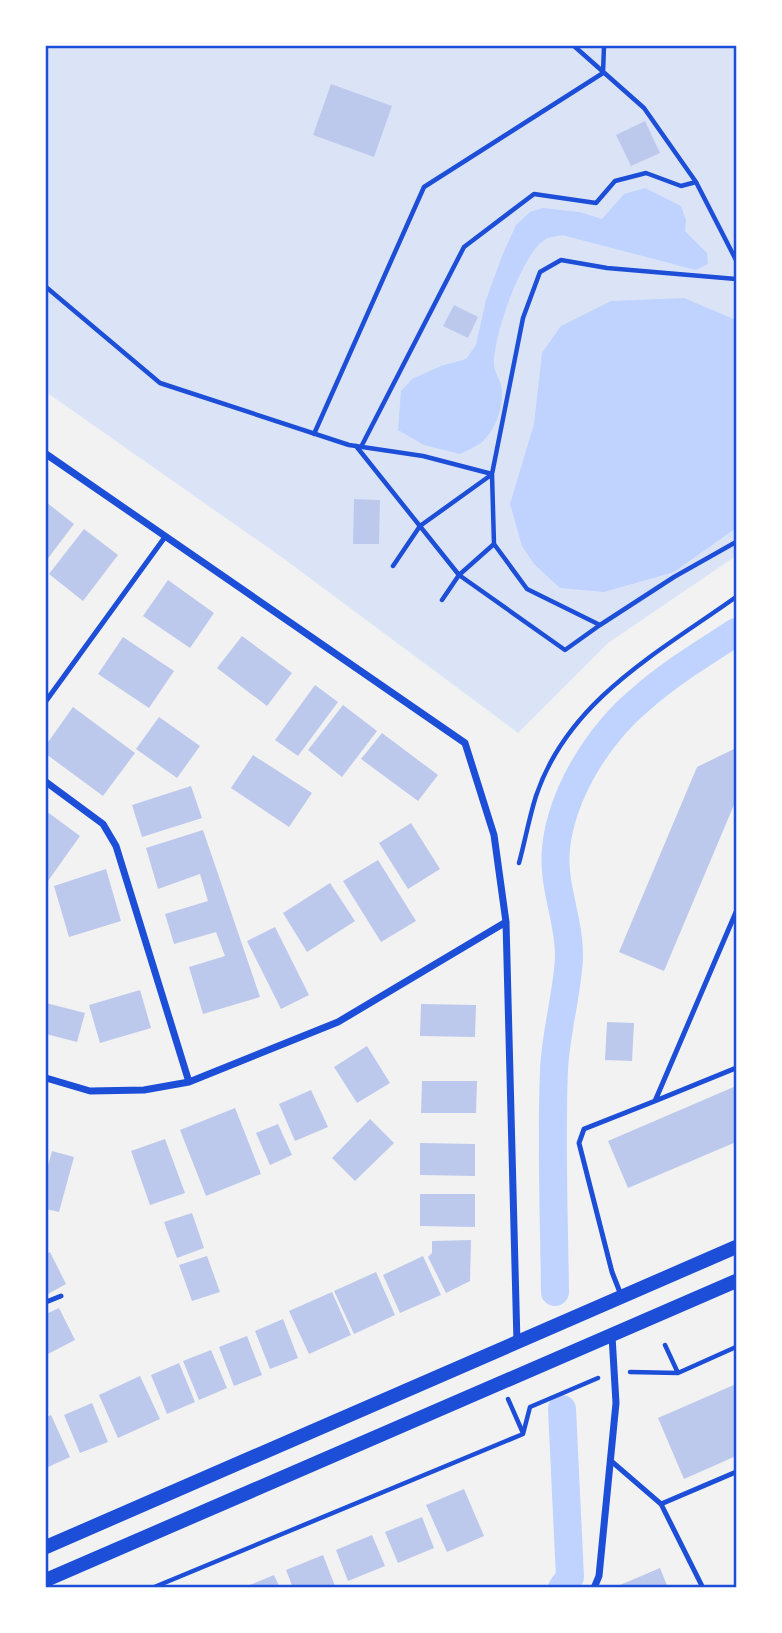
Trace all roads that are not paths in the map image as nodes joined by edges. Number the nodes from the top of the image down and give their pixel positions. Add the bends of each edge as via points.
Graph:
1 (46, 454) edge
2 (165, 537) junction
3 (46, 701) edge
4 (46, 782) edge
5 (737, 912) edge
6 (506, 922) junction
7 (737, 1068) edge
8 (46, 1078) edge
9 (189, 1082) junction
10 (655, 1101) junction
11 (737, 1247) edge
12 (737, 1281) edge
13 (61, 1296) dead end
14 (621, 1297) junction
15 (46, 1302) edge
16 (612, 1335) junction
17 (523, 1340) junction
18 (610, 1460) junction
19 (737, 1472) edge
20 (661, 1504) junction
21 (46, 1547) edge
22 (46, 1580) edge
23 (594, 1587) edge
24 (703, 1587) edge

1 - 2 street
2 - 3 lane
2 - 6 street via 465,743 494,835
4 - 9 street via 103,824 116,846
5 - 10 lane
6 - 9 street via 338,1022
6 - 17 street
7 - 10 lane
8 - 9 street via 90,1091 144,1090
10 - 14 lane via 584,1129 579,1143
11 - 14 main road
12 - 16 main road
13 - 15 lane
14 - 17 main road
16 - 18 street via 616,1403
16 - 22 main road
17 - 21 main road
18 - 20 lane
18 - 23 street via 599,1576
19 - 20 lane
20 - 24 lane

